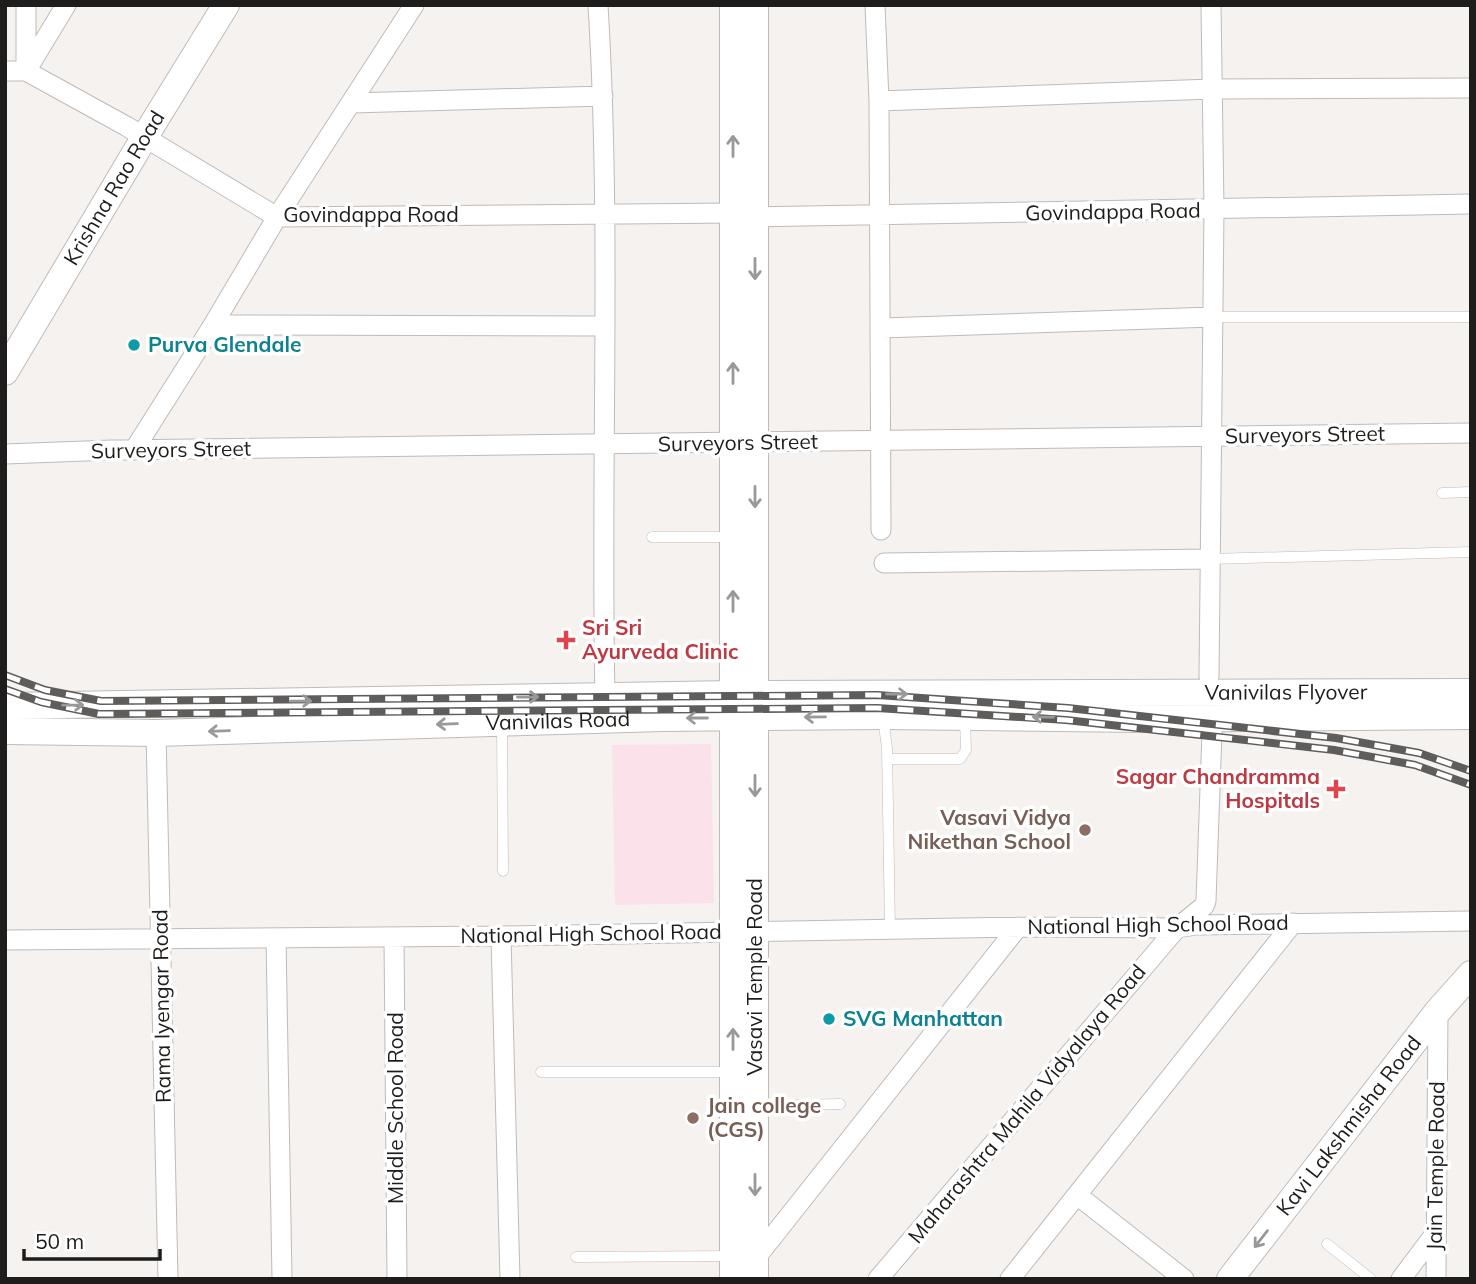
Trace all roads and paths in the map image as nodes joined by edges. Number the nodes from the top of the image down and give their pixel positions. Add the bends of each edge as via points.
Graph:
1 (26, 5) edge
2 (66, 5) edge
3 (226, 5) edge
4 (414, 5) edge
5 (598, 5) edge
6 (733, 5) edge
7 (755, 5) edge
8 (875, 5) edge
9 (1210, 5) edge
10 (5, 71) edge
11 (26, 71) junction
12 (1471, 88) edge
13 (1212, 89) junction
14 (603, 96) junction
15 (879, 101) junction
16 (352, 103) junction
17 (144, 138) junction
18 (1471, 204) edge
19 (1214, 209) junction
20 (605, 215) junction
21 (744, 215) junction
22 (880, 216) junction
23 (277, 217) junction
24 (1213, 317) junction
25 (1471, 317) edge
26 (213, 326) junction
27 (604, 326) junction
28 (882, 328) junction
29 (5, 372) edge
30 (1471, 433) edge
31 (1210, 436) junction
32 (881, 441) junction
33 (744, 443) junction
34 (605, 445) junction
35 (134, 450) junction
36 (5, 454) edge
37 (1471, 492) edge
38 (1443, 493) dead end
39 (881, 530) dead end
40 (652, 537) dead end
41 (733, 537) junction
42 (1471, 552) edge
43 (1210, 559) junction
44 (884, 562) dead end
45 (1471, 675) edge
46 (1209, 677) junction
47 (1471, 692) edge
48 (1100, 694) junction
49 (605, 696) junction
50 (1339, 705) junction
51 (5, 706) edge
52 (744, 706) junction
53 (883, 716) junction
54 (965, 716) junction
55 (1471, 716) edge
56 (1111, 718) junction
57 (502, 722) junction
58 (5, 731) edge
59 (1212, 732) junction
60 (156, 733) junction
61 (1471, 733) edge
62 (887, 759) junction
63 (503, 871) dead end
64 (1471, 921) edge
65 (1293, 923) junction
66 (1018, 927) junction
67 (1177, 928) junction
68 (890, 929) junction
69 (744, 931) junction
70 (501, 936) junction
71 (394, 937) junction
72 (276, 938) junction
73 (160, 939) junction
74 (5, 940) edge
75 (1471, 974) edge
76 (1438, 1011) junction
77 (541, 1072) dead end
78 (733, 1072) junction
79 (841, 1104) dead end
80 (748, 1123) junction
81 (1077, 1195) junction
82 (1434, 1235) junction
83 (1327, 1244) dead end
84 (576, 1257) dead end
85 (744, 1268) edge
86 (168, 1279) edge
87 (282, 1279) edge
88 (397, 1279) edge
89 (510, 1279) edge
90 (878, 1279) edge
91 (1010, 1279) edge
92 (1184, 1279) edge
93 (1230, 1279) edge
94 (1371, 1279) edge
95 (1401, 1279) edge
96 (1436, 1279) edge

1 - 11 street
2 - 11 street
3 - 17 main road, Krishna Rao Road
4 - 16 street
5 - 14 street
21 -> 6 main road
7 - 21 main road
8 - 15 street
9 - 13 street
10 - 11 street, Govindappa Road
11 - 17 street, Govindappa Road
12 - 13 street
13 - 15 street
13 - 19 street
14 - 16 street
14 - 20 street
15 - 22 street
16 - 23 street
17 - 23 street, Govindappa Road
17 - 29 main road, Krishna Rao Road
18 - 19 street, Govindappa Road
19 - 22 street, Govindappa Road
19 - 24 street
20 - 21 street, Govindappa Road
20 - 23 street, Govindappa Road
20 - 27 street
21 - 22 street, Govindappa Road
21 - 33 main road
22 - 28 street
23 - 26 street
24 - 25 lane
24 - 28 street
24 - 31 street
26 - 27 street
26 - 35 street
27 - 34 street
28 - 32 street
30 - 31 street, Surveyors Street
31 - 32 street, Surveyors Street
31 - 43 street
32 - 33 street, Surveyors Street
32 - 39 street
33 - 34 street, Surveyors Street
33 - 41 main road
33 -> 52 main road
34 - 35 street, Surveyors Street
34 - 49 street
35 - 36 street, Surveyors Street
37 - 38 lane
40 - 41 lane
52 -> 41 main road
42 - 43 lane
43 - 44 street
43 - 46 street
45 - 46 main road
46 - 48 main road via 1141,681
47 - 50 main road, Vanivilas Flyover
48 - 50 main road, Vanivilas Flyover
52 -> 48 main road, Vanivilas Road
51 -> 49 main road, Vanivilas Road
49 - 52 main road, Vanivilas Road
50 - 55 main road, Vanivilas Flyover
50 - 56 main road, Vanivilas Flyover
53 -> 52 main road, Vanivilas Road
52 -> 57 main road, Vanivilas Road
52 - 69 main road, Vasavi Temple Road
53 - 54 main road, Vanivilas Road
53 - 62 lane
56 -> 54 main road, Vanivilas Road
54 - 62 lane via 966,750 960,759
56 - 59 main road via 1148,731
57 -> 60 main road, Vanivilas Road
57 - 63 lane
58 - 60 main road, Vanivilas Road
59 - 61 main road
59 - 67 street, Maharashtra Mahila Vidyalaya Road via 1206,901
60 - 73 street, Rama Iyengar Road
62 - 68 lane
64 - 65 street, National High School Road
65 - 67 street, National High School Road
65 - 81 street
66 - 67 street, National High School Road
66 - 68 street, National High School Road
66 - 85 street
67 - 90 street, Maharashtra Mahila Vidyalaya Road
68 - 69 street, National High School Road
69 - 70 street, National High School Road
78 -> 69 main road, Vasavi Temple Road
69 - 80 main road, Vasavi Temple Road
70 - 71 street, National High School Road
70 - 89 street
71 - 72 street, National High School Road
71 - 88 street, Middle School Road
72 - 73 street, National High School Road
72 - 87 street
73 - 74 street, National High School Road
73 - 86 street, Rama Iyengar Road
75 - 76 main road, Kavi Lakshmisha Road
76 - 82 street, Jain Temple Road
76 -> 93 main road, Kavi Lakshmisha Road
77 - 78 lane
78 - 80 main road, Vasavi Temple Road
79 - 80 lane
80 - 85 main road, Vasavi Temple Road
81 - 91 street
81 - 92 street
82 - 95 street
82 - 96 street, Jain Temple Road
83 - 94 lane
84 - 85 lane

